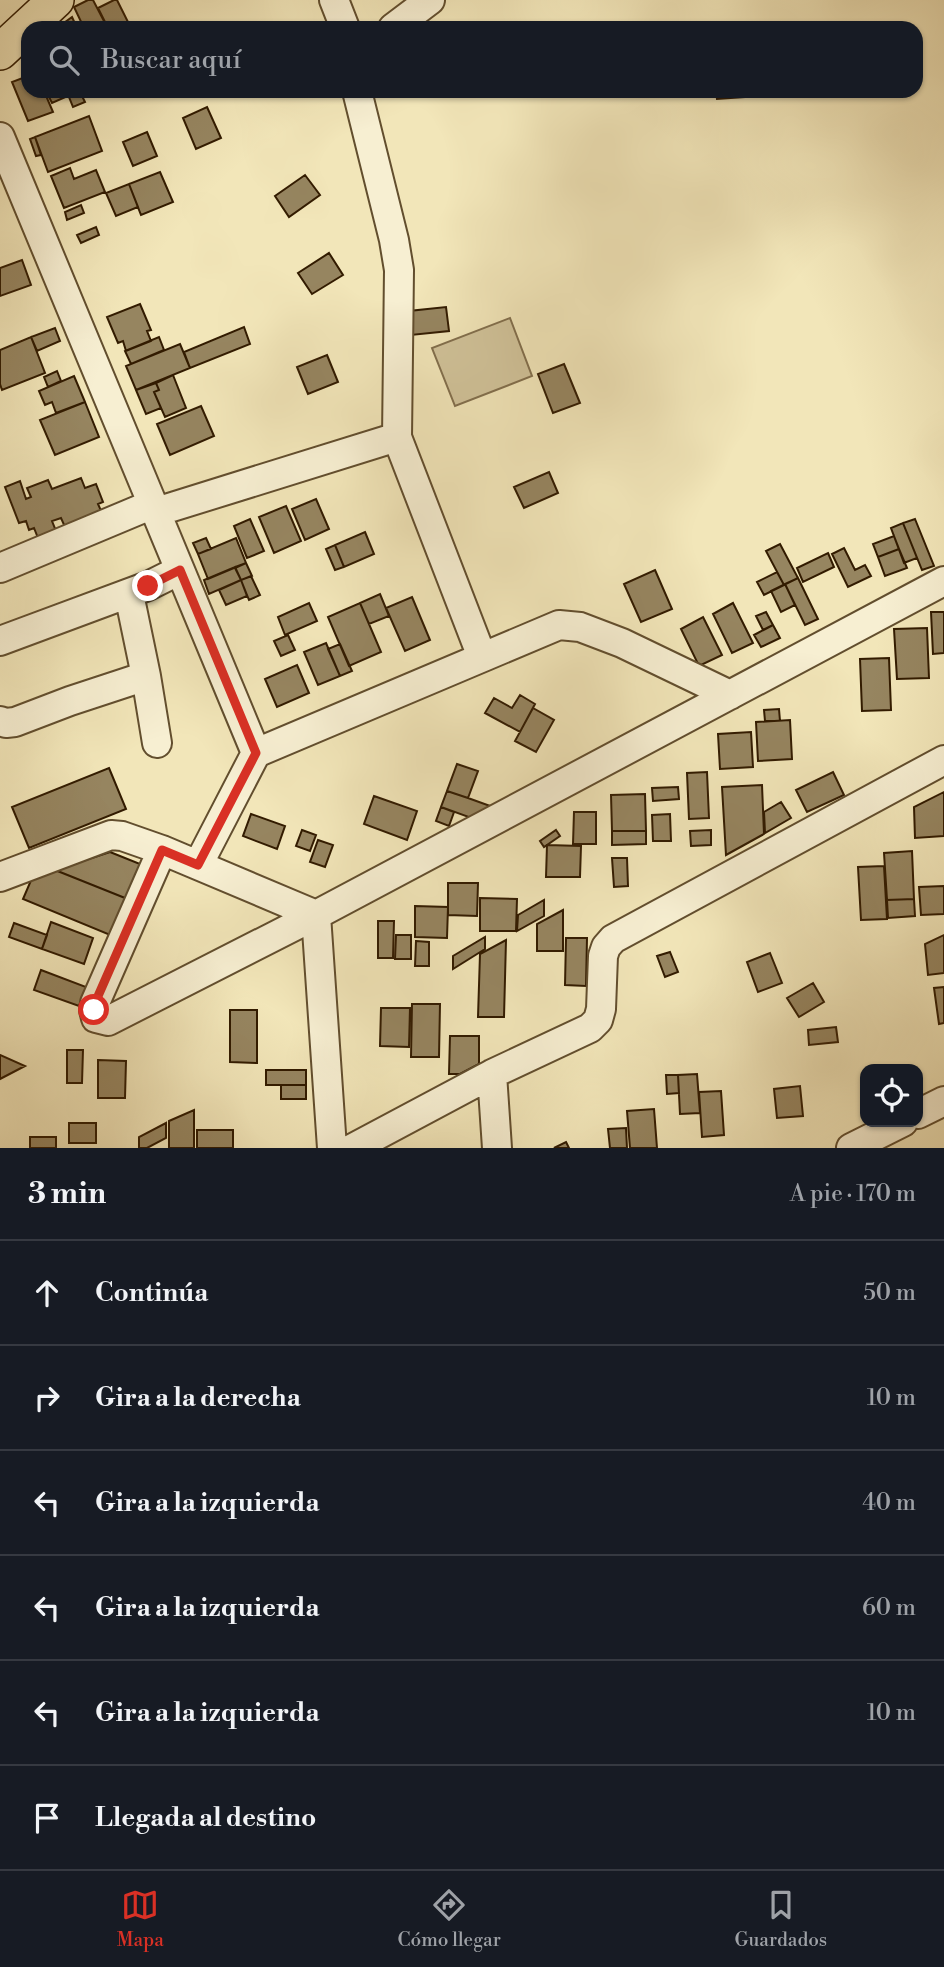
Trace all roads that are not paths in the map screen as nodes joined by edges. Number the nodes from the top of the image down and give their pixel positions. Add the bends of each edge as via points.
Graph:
1 (22, 0) edge
2 (56, 0) edge
3 (334, 0) edge
4 (430, 0) edge
5 (0, 21) edge
6 (33, 21) edge
7 (342, 21) edge
8 (402, 21) edge
9 (21, 32) edge
10 (0, 52) edge
11 (359, 98) edge
12 (0, 137) edge
13 (397, 437) junction
14 (154, 508) junction
15 (0, 568) edge
16 (180, 570) junction
17 (944, 581) edge
18 (129, 594) junction
19 (0, 641) edge
20 (482, 657) junction
21 (145, 676) junction
22 (730, 695) junction
23 (0, 721) edge
24 (157, 743) dead end
25 (256, 753) junction
26 (944, 760) edge
27 (162, 850) junction
28 (198, 865) junction
29 (0, 877) edge
30 (316, 915) junction
31 (492, 1074) junction
32 (944, 1101) edge
33 (923, 1112) edge
34 (892, 1127) edge
35 (332, 1148) edge
36 (353, 1148) edge
37 (497, 1148) edge
38 (851, 1148) edge

1 - 5 main road
2 - 6 main road
3 - 7 street
4 - 8 street
9 - 10 main road
11 - 13 street via 398,270
12 - 14 street
13 - 14 street
13 - 20 street
14 - 15 street
14 - 16 street
16 - 18 street
16 - 25 street
17 - 22 street
18 - 19 street
18 - 21 street
20 - 22 street via 559,625 580,627
20 - 25 street
21 - 23 street via 15,722
21 - 24 street
22 - 30 street
25 - 28 street
26 - 31 street via 613,939 603,957 598,1020
27 - 28 street
27 - 29 street via 111,835
27 - 30 street via 95,1003 96,1018 108,1021
28 - 30 street
30 - 35 street
31 - 36 street
31 - 37 street
32 - 33 street
34 - 38 street

